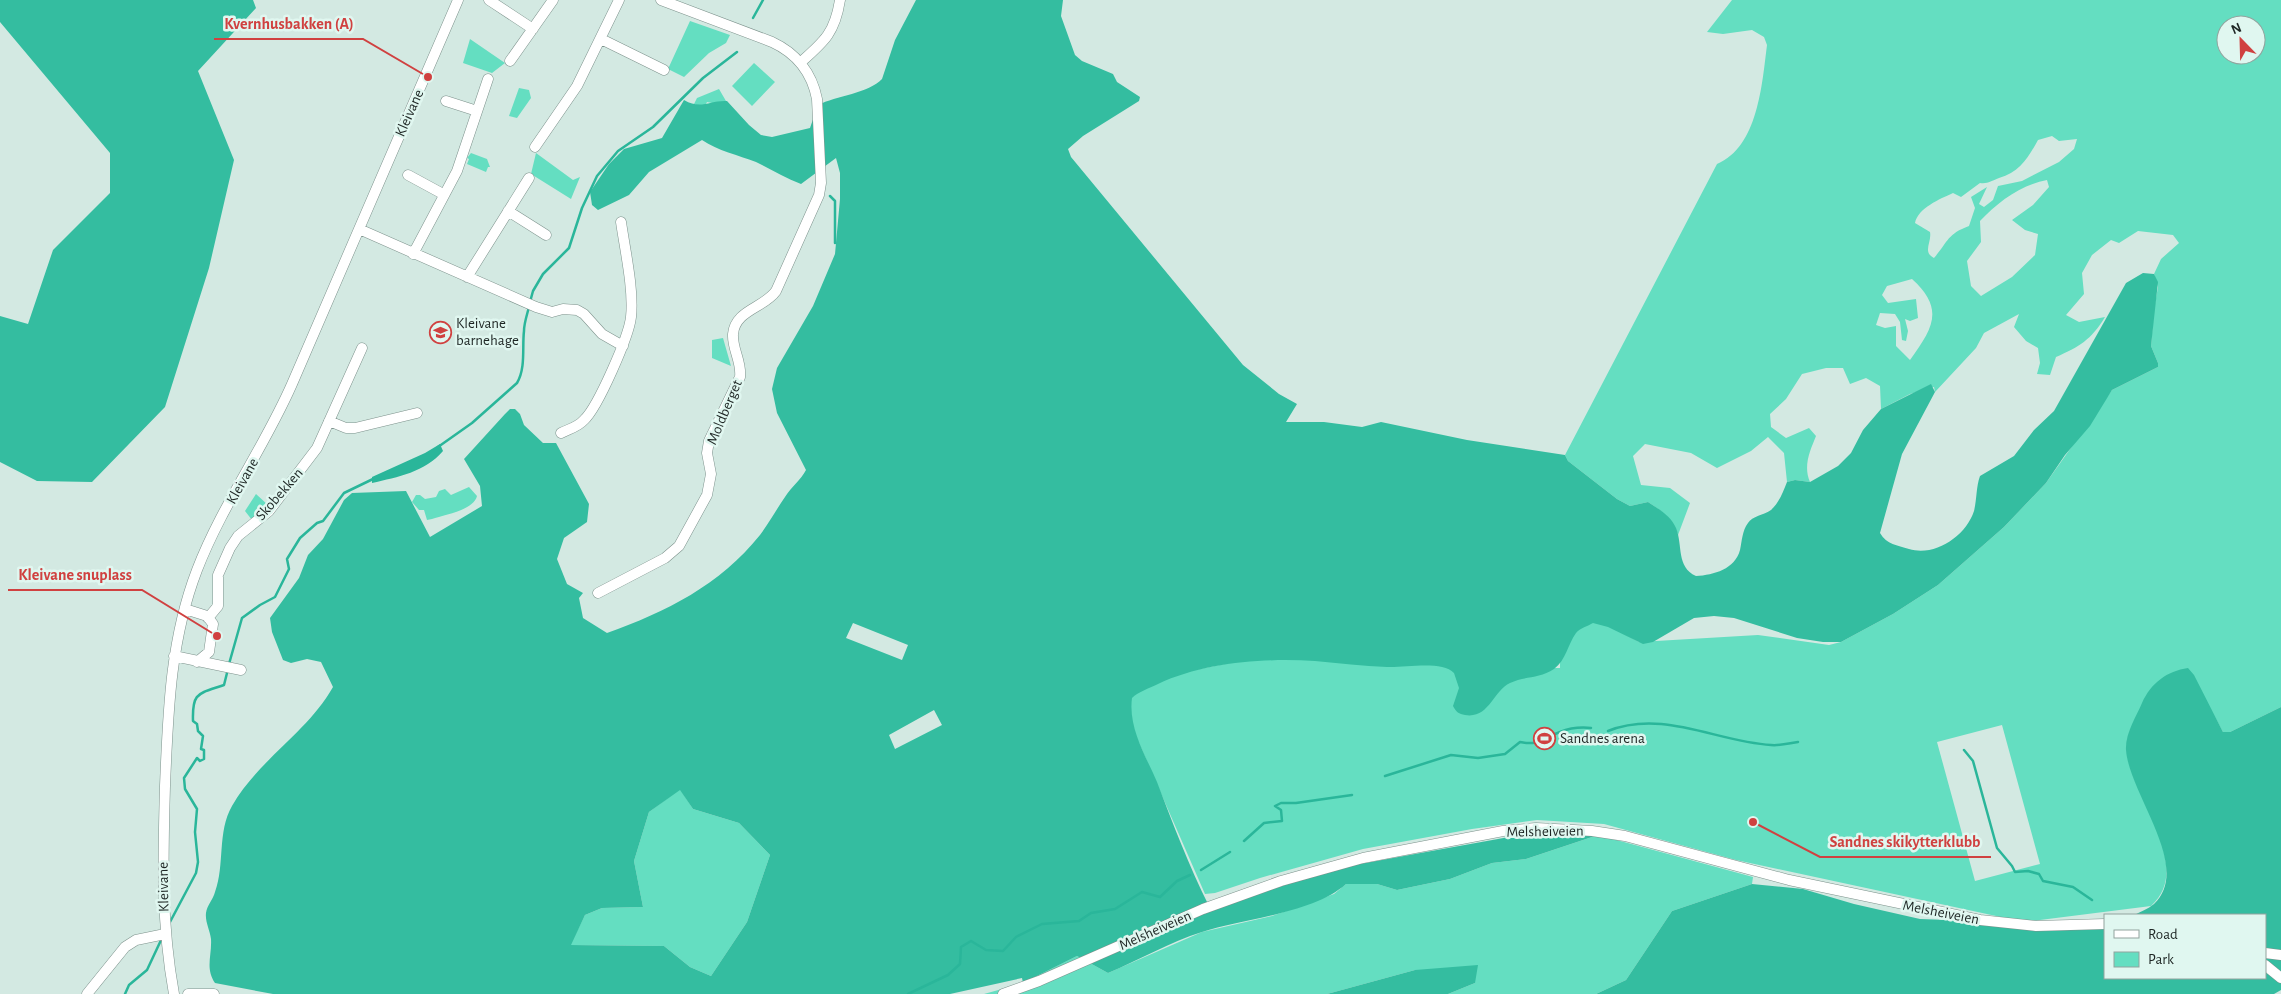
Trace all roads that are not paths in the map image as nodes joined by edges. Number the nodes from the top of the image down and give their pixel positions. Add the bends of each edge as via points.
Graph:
1 (458, 0) edge
2 (490, 0) edge
3 (553, 0) edge
4 (619, 0) edge
5 (661, 0) edge
6 (694, 0) edge
7 (840, 0) edge
8 (690, 10) junction
9 (532, 28) junction
10 (602, 39) junction
11 (510, 61) dead end
12 (801, 62) junction
13 (664, 70) dead end
14 (488, 79) dead end
15 (446, 101) dead end
16 (477, 111) junction
17 (536, 147) dead end
18 (408, 175) dead end
19 (529, 178) dead end
20 (444, 194) junction
21 (508, 211) junction
22 (621, 222) dead end
23 (359, 229) junction
24 (546, 235) dead end
25 (413, 254) junction
26 (466, 277) junction
27 (623, 346) junction
28 (362, 348) dead end
29 (417, 413) dead end
30 (329, 421) junction
31 (561, 433) dead end
32 (598, 593) dead end
33 (185, 609) junction
34 (208, 618) junction
35 (174, 656) junction
36 (197, 662) junction
37 (241, 670) dead end
38 (2104, 924) edge
39 (165, 934) junction
40 (2266, 953) edge
41 (2281, 955) edge
42 (2266, 966) edge
43 (2281, 978) edge
44 (86, 994) edge
45 (174, 994) edge
46 (188, 994) edge
47 (214, 994) edge
48 (1003, 994) edge

1 - 23 street, Kleivane
2 - 9 street
3 - 9 street
4 - 10 street
5 - 8 street, Moldberget
6 - 8 street
7 - 12 street via 836,25
8 - 12 street, Moldberget via 780,46
9 - 11 street
10 - 13 street
10 - 17 street via 577,86
12 - 32 street, Moldberget via 817,99 820,195 776,291 740,317 734,326 732,336 740,377 709,441 707,495 677,550
14 - 16 street
15 - 16 street
16 - 20 street via 463,156
18 - 20 street
19 - 21 street
20 - 25 street
21 - 24 street
21 - 26 street
22 - 27 street via 632,305
23 - 25 street
23 - 33 street, Kleivane via 280,411 197,570
25 - 26 street
26 - 27 street via 546,311 576,310 602,334
27 - 31 street via 591,412 579,425
28 - 30 street, Skobekken
29 - 30 street via 355,428
30 - 34 street, Skobekken via 317,448 268,511 233,542 218,575 218,606
33 - 34 street
33 - 35 street, Kleivane
34 - 36 street via 213,624 210,648
35 - 36 street
35 - 39 street, Kleivane via 168,708 162,872
36 - 37 street
38 - 48 street, Melsheiveien via 2036,926 1989,921 1789,880 1625,836 1536,828 1503,831 1372,856 1281,881 1203,909 1039,982
39 - 44 street via 136,940 125,947
39 - 45 street, Kleivane
40 - 41 street
42 - 43 street
46 - 47 street

